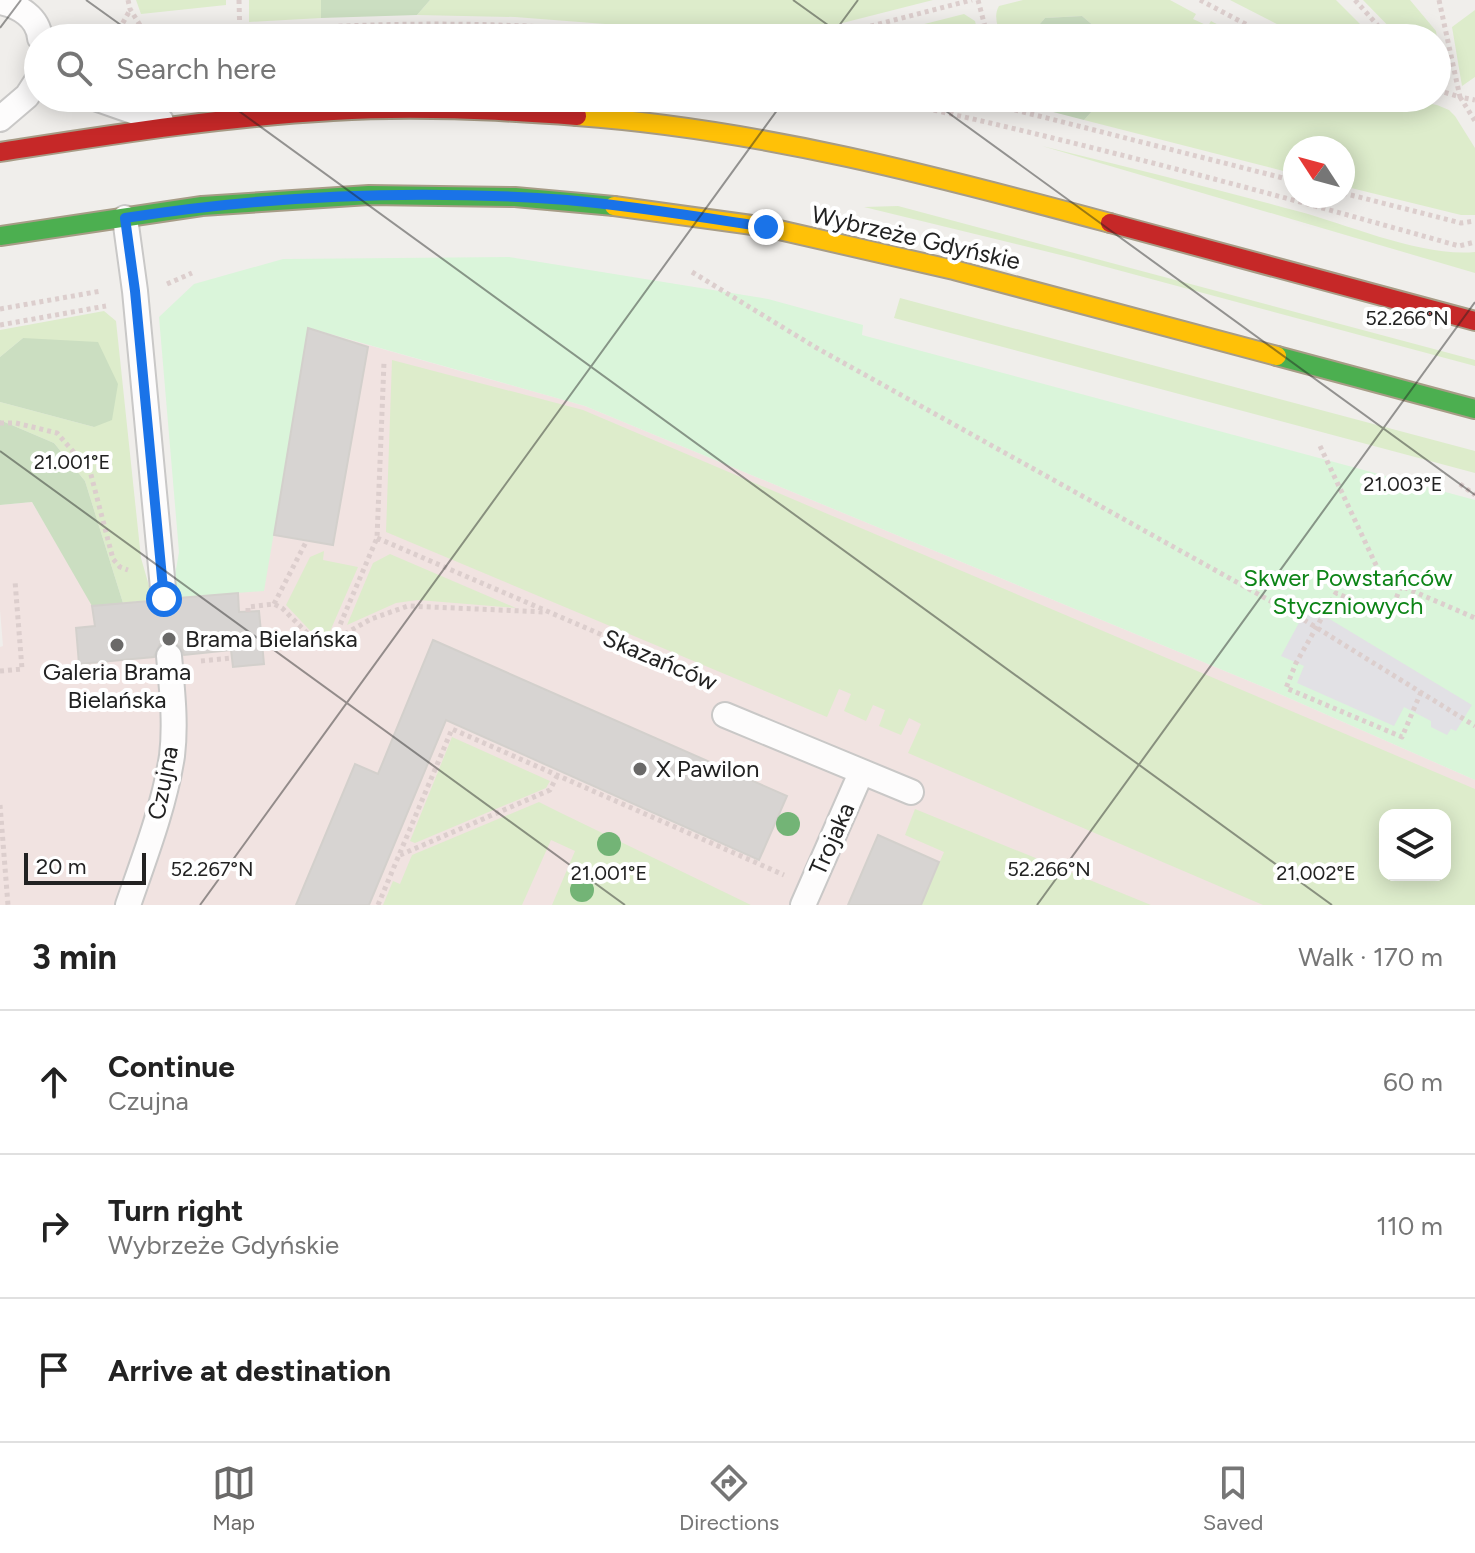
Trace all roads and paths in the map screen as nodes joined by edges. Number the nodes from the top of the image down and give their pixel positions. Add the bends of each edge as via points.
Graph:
1 (128, 0) edge
2 (239, 0) edge
3 (975, 0) edge
4 (1200, 0) edge
5 (1355, 0) edge
6 (1439, 0) edge
7 (0, 2) edge
8 (130, 9) junction
9 (36, 24) edge
10 (122, 24) edge
11 (139, 24) edge
12 (240, 24) edge
13 (378, 24) edge
14 (432, 24) edge
15 (880, 24) edge
16 (983, 24) edge
17 (1245, 24) edge
18 (1376, 24) edge
19 (1444, 24) edge
20 (1451, 55) edge
21 (1451, 95) edge
22 (1460, 97) junction
23 (24, 99) edge
24 (1475, 100) edge
25 (135, 112) edge
26 (320, 112) edge
27 (514, 112) edge
28 (943, 112) edge
29 (1026, 112) edge
30 (0, 119) edge
31 (1475, 121) edge
32 (175, 126) junction
33 (0, 152) edge
34 (1283, 178) edge
35 (1355, 196) edge
36 (125, 218) junction
37 (1475, 221) edge
38 (0, 236) edge
39 (1475, 242) edge
40 (692, 272) dead end
41 (135, 291) junction
42 (0, 309) edge
43 (1475, 321) edge
44 (0, 325) edge
45 (384, 362) dead end
46 (1475, 409) edge
47 (0, 423) edge
48 (1320, 446) dead end
49 (1460, 484) dead end
50 (1475, 495) edge
51 (377, 538) junction
52 (306, 542) dead end
53 (161, 567) junction
54 (15, 581) dead end
55 (1399, 589) junction
56 (164, 599) dead end
57 (274, 604) junction
58 (248, 612) dead end
59 (550, 612) junction
60 (1475, 618) edge
61 (1316, 628) junction
62 (334, 640) junction
63 (169, 656) dead end
64 (0, 671) edge
65 (1421, 692) junction
66 (725, 715) joint
67 (1475, 726) edge
68 (861, 773) junction
69 (557, 776) junction
70 (911, 792) dead end
71 (0, 805) edge
72 (399, 855) junction
73 (789, 877) dead end
74 (8, 905) edge
75 (128, 905) edge
76 (378, 905) edge
77 (803, 905) edge

1 - 8 path
2 - 12 path
3 - 15 path
3 - 16 path
4 - 17 path
5 - 18 path
6 - 19 path
7 - 9 lane
8 - 10 path
8 - 11 path
13 - 14 path
20 - 22 path
21 - 22 path
22 - 24 path
22 - 31 path
23 - 30 lane
25 - 32 lane
26 - 32 main road
27 - 43 main road via 680,129 977,186
28 - 39 path via 1459,246
29 - 34 path
32 - 33 main road
35 - 37 path via 1461,223
36 - 38 main road, Wybrzeże Gdyńskie
36 - 41 lane
36 - 46 main road, Wybrzeże Gdyńskie via 202,206 369,195 570,201 698,216 954,270
40 - 61 path via 815,347
41 - 42 path via 106,290
41 - 44 path via 120,303
41 - 53 lane
45 - 51 path
47 - 53 path via 57,433 90,471 113,559 129,570
48 - 55 path via 1384,582
49 - 50 path
51 - 59 path, Skazańców
51 - 62 path
52 - 57 path
53 - 56 lane
54 - 64 path via 22,669
55 - 60 path
55 - 61 path via 1389,616 1336,593
57 - 58 path via 248,607
57 - 62 path via 318,644
59 - 62 path via 408,606
59 - 66 path, Skazańców via 735,692
61 - 65 path
61 - 65 path via 1286,688 1402,737
63 - 75 lane, Czujna via 172,753 162,805
65 - 67 path
66 - 68 lane, Skazańców
68 - 70 lane, Skazańców
68 - 77 lane, Trojaka
69 - 72 path via 550,790
69 - 72 path via 452,729
69 - 73 path
71 - 74 path
72 - 76 path

